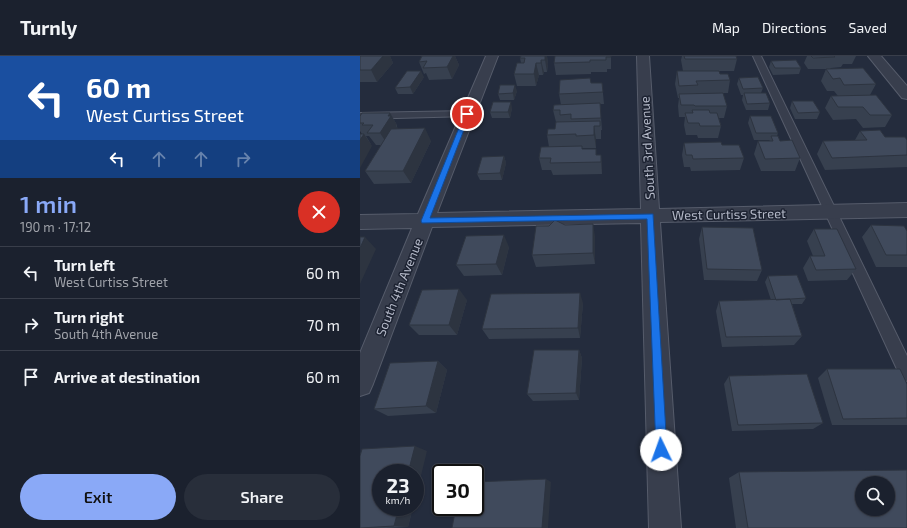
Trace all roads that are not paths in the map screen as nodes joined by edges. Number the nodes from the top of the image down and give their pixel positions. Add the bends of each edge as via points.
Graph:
1 (492, 56) edge
2 (643, 56) edge
3 (757, 56) edge
4 (874, 56) edge
5 (907, 95) edge
6 (467, 114) junction
7 (360, 116) edge
8 (907, 210) edge
9 (830, 212) junction
10 (650, 216) junction
11 (425, 221) junction
12 (360, 222) edge
13 (907, 373) edge
14 (360, 384) edge
15 (665, 528) edge

1 - 6 street, South 4th Avenue
2 - 10 street, South 3rd Avenue
3 - 9 lane
4 - 5 street
6 - 7 lane
6 - 11 street, South 4th Avenue
8 - 9 street, West Curtiss Street
9 - 10 street, West Curtiss Street
9 - 13 lane
10 - 11 street, West Curtiss Street
10 - 15 street, South 3rd Avenue
11 - 12 street, West Curtiss Street
11 - 14 street, South 4th Avenue

